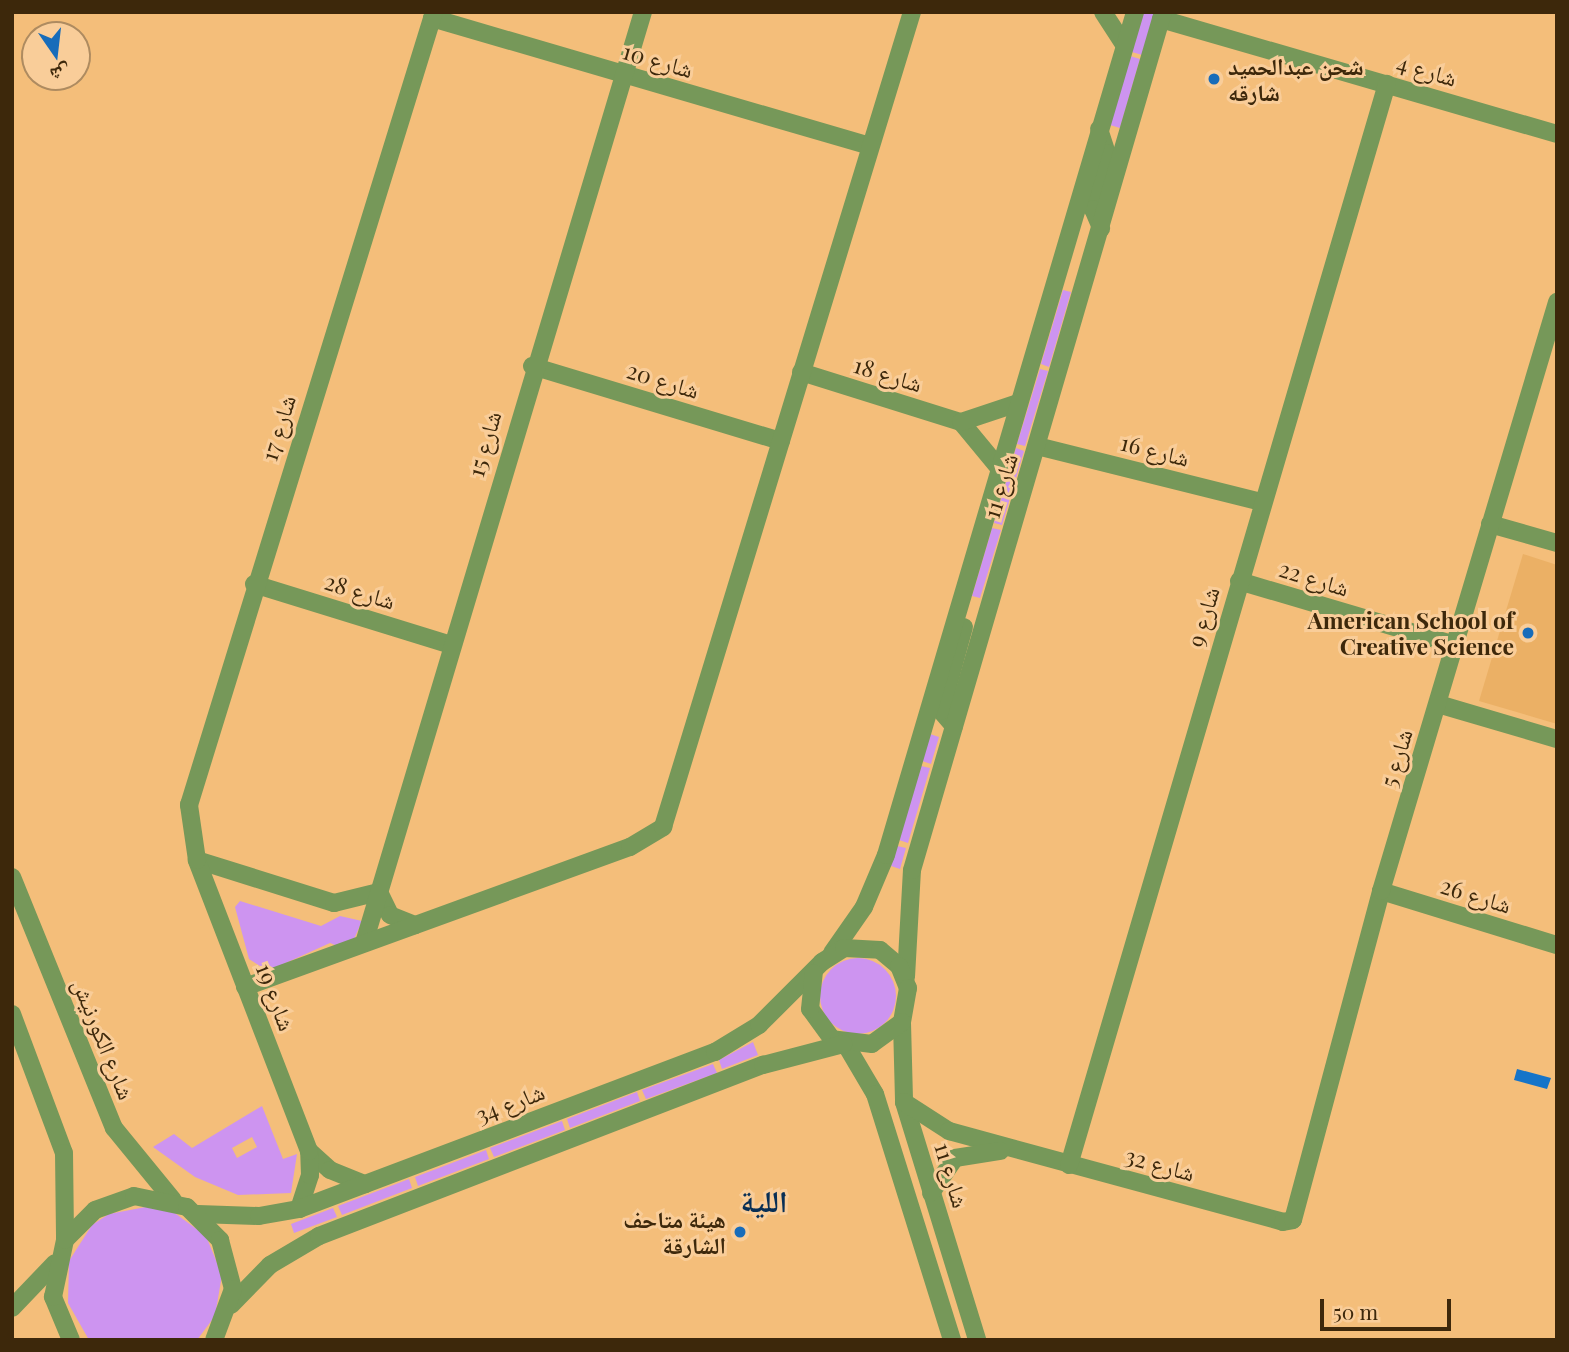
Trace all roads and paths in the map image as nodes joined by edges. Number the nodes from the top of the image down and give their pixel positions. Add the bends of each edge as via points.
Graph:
1 (643, 12) edge
2 (912, 12) edge
3 (1103, 12) edge
4 (1135, 12) edge
5 (433, 15) edge
6 (1162, 16) edge
7 (1125, 46) junction
8 (624, 76) junction
9 (1387, 84) junction
10 (1099, 129) junction
11 (1557, 134) edge
12 (870, 146) junction
13 (1101, 228) junction
14 (1557, 302) edge
15 (1551, 345) edge
16 (532, 366) junction
17 (801, 372) junction
18 (1018, 403) junction
19 (961, 422) junction
20 (781, 441) junction
21 (1037, 446) junction
22 (999, 468) junction
23 (1262, 502) junction
24 (1490, 524) junction
25 (1557, 543) edge
26 (1240, 581) junction
27 (254, 584) junction
28 (958, 607) junction
29 (451, 645) junction
30 (1455, 645) junction
31 (1438, 704) junction
32 (954, 726) junction
33 (1557, 738) edge
34 (197, 860) junction
35 (12, 877) edge
36 (1381, 891) junction
37 (379, 892) junction
38 (415, 925) junction
39 (364, 943) junction
40 (1557, 945) edge
41 (832, 953) junction
42 (814, 973) junction
43 (906, 977) junction
44 (245, 987) junction
45 (12, 1014) edge
46 (902, 1022) junction
47 (845, 1044) junction
48 (904, 1102) junction
49 (309, 1151) junction
50 (1025, 1153) junction
51 (1069, 1165) junction
52 (365, 1184) junction
53 (931, 1193) junction
54 (176, 1202) junction
55 (299, 1209) junction
56 (198, 1214) junction
57 (1283, 1222) joint
58 (65, 1240) junction
59 (55, 1263) junction
60 (231, 1306) junction
61 (12, 1308) edge
62 (219, 1336) edge
63 (71, 1340) edge
64 (952, 1340) edge
65 (977, 1340) edge

1 - 8 street, شارع 15
2 - 12 street
3 - 7 street
4 - 7 street, شارع 11
5 - 8 street, شارع 10
5 - 27 street, شارع 17
6 - 9 street, شارع 4
6 - 13 street, شارع 11
7 - 10 street, شارع 11
8 - 12 street, شارع 10
8 - 16 street, شارع 15
9 - 11 street, شارع 4
9 - 23 street, شارع 9
10 - 13 street via 1107,153 1093,209
10 - 18 street, شارع 11
12 - 17 street
13 - 21 street, شارع 11
14 - 15 street, شارع 5
15 - 24 street, شارع 5
16 - 20 street, شارع 20
16 - 29 street, شارع 15
17 - 19 street, شارع 18
17 - 20 street
18 - 19 street
18 - 22 street, شارع 11
19 - 22 street
20 - 38 street via 663,827 630,848
21 - 23 street, شارع 16
21 - 32 street, شارع 11
22 - 28 street, شارع 11
23 - 26 street, شارع 9
24 - 25 street
24 - 30 street, شارع 5
26 - 30 street, شارع 22
26 - 51 street, شارع 9
27 - 29 street, شارع 28
27 - 34 street, شارع 17 via 189,806
28 - 32 street via 962,635 941,711
28 - 41 street, شارع 11 via 880,872
29 - 37 street, شارع 15
30 - 31 street, شارع 5
31 - 33 street
31 - 36 street, شارع 5
32 - 43 street, شارع 11 via 909,886
34 - 37 street via 334,903
34 - 44 street, شارع 19
35 - 54 street, شارع الكورنيش via 114,1128 141,1168
36 - 40 street, شارع 26
36 - 57 street, شارع 5 via 1298,1209
37 - 38 street via 390,915
37 - 39 street, شارع 15
38 - 39 street
39 - 44 street
41 - 42 street
41 - 43 street via 856,946 880,950
42 - 47 street via 808,997 814,1021
42 - 52 street, شارع 34 via 759,1025 715,1052
43 - 46 street via 909,1000
44 - 49 street, شارع 19
45 - 58 street via 64,1153
46 - 47 street via 884,1040
46 - 48 street, شارع 11
47 - 60 street via 763,1065 319,1236 271,1265
47 - 64 street via 875,1094
48 - 50 street, شارع 32 via 936,1126
48 - 53 street, شارع 11
49 - 52 street via 330,1170
49 - 55 street, شارع 19 via 310,1175
50 - 51 street, شارع 32
50 - 53 street, شارع 32 via 963,1154 942,1171
51 - 57 street, شارع 32
52 - 55 street, شارع 34
53 - 65 street, شارع 11
54 - 56 street
54 - 58 street via 134,1196 114,1201 78,1223
55 - 56 street, شارع 34 via 259,1216
56 - 60 street via 228,1255
58 - 59 street
59 - 61 street
59 - 63 street via 53,1297
60 - 62 street

